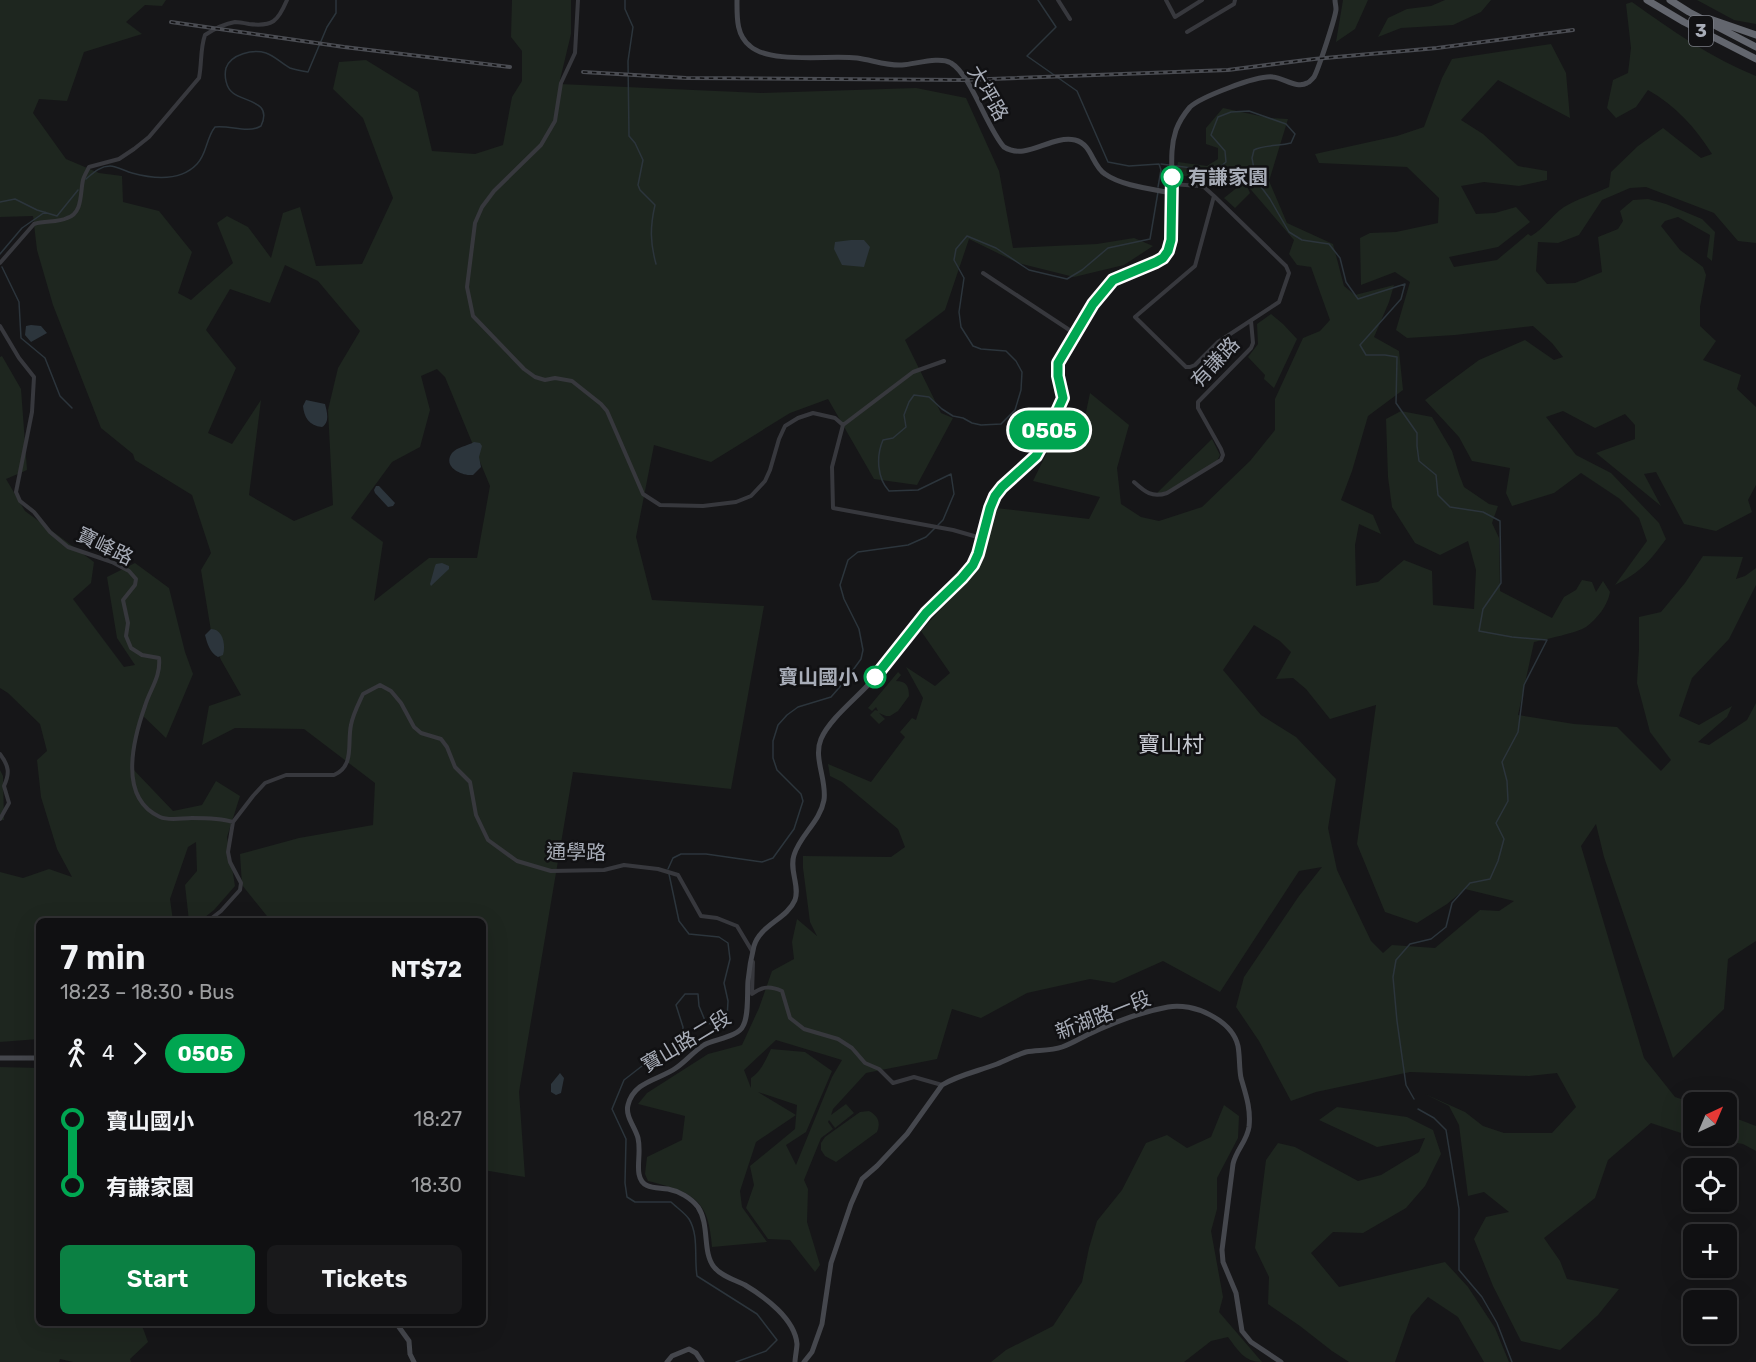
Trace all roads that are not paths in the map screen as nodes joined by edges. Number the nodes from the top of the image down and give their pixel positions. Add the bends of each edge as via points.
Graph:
1 (288, 0) edge
2 (578, 0) edge
3 (736, 0) edge
4 (1058, 0) edge
5 (1166, 0) edge
6 (1202, 0) edge
7 (1235, 0) edge
8 (1335, 0) edge
9 (1647, 0) edge
10 (1670, 0) edge
11 (1689, 12) junction
12 (1070, 19) dead end
13 (1187, 32) dead end
14 (1756, 35) edge
15 (1756, 47) edge
16 (1756, 60) edge
17 (1172, 184) junction
18 (1172, 193) junction
19 (1214, 196) junction
20 (0, 263) edge
21 (982, 273) dead end
22 (1251, 321) junction
23 (0, 326) edge
24 (1074, 334) junction
25 (944, 361) dead end
26 (843, 425) junction
27 (1134, 482) dead end
28 (981, 538) junction
29 (0, 754) edge
30 (0, 819) edge
31 (233, 822) junction
32 (212, 918) edge
33 (753, 952) junction
34 (0, 1058) edge
35 (36, 1058) edge
36 (942, 1085) junction
37 (398, 1326) edge
38 (414, 1362) edge
39 (667, 1362) edge
40 (702, 1362) edge
41 (795, 1362) edge
42 (804, 1362) edge
43 (1281, 1362) edge

1 - 20 street via 272,23 236,22 204,35 199,78 148,136 119,159 89,167 83,178 80,206 70,218 34,224
2 - 26 street via 575,53 561,83 555,121 541,145 494,191 475,223 467,287 473,316 535,377 572,381 601,404 643,494 660,506 703,506 751,496 765,481 785,426 813,413 835,418
3 - 18 street, 大坪路 via 741,34 759,52 782,57 856,58 898,65 950,62 967,82 1004,147 1020,153 1051,142 1078,141 1108,176
4 - 12 street
5 - 6 street via 1175,17
7 - 13 street
8 - 17 street, 寶山路二段 via 1336,13 1310,82 1305,85 1275,77 1256,78 1193,104 1176,130
9 - 16 highway, 3
10 - 11 highway, 3
11 - 14 highway
11 - 15 highway, 3
17 - 18 street, 寶山路二段
17 - 19 street, 有謙路 via 1204,187
18 - 24 street, 寶山路二段 via 1167,253 1156,262 1110,282
19 - 22 street, 有謙路 via 1286,266 1288,273 1279,303
19 - 22 street via 1195,266 1135,317 1186,367 1196,365 1218,342
21 - 24 street
22 - 27 street, 有謙路 via 1251,348 1198,402 1221,449 1221,460 1160,496 1146,493
23 - 31 street, 寶峰路 via 34,377 32,412 16,492 20,501 68,547 129,571 136,579 123,600 128,623 126,636 131,648 159,658 159,674 145,703 132,762 135,792 150,811 163,818
24 - 28 street, 寶山路二段 via 1058,363 1062,401 1036,456 995,496
25 - 26 street via 913,372
26 - 28 street via 832,467 833,508
28 - 33 street, 寶山路二段 via 973,565 926,613 819,742 823,805 794,855 793,904 756,938
29 - 30 street via 7,763 4,786 9,803
31 - 32 street, 通學路 via 228,852 241,883 240,890
31 - 33 street, 通學路 via 266,783 286,775 340,772 350,751 351,725 363,694 380,685 401,703 414,728 441,739 455,767 470,782 476,815 488,840 517,861 551,870 604,870 624,865 658,868 678,875 701,916 737,926
33 - 36 street via 752,994 761,987 782,992 790,1018 804,1029 838,1039 893,1083 914,1077
33 - 41 street, 寶山路二段 via 743,1027 704,1045 673,1070 643,1084 629,1100 627,1111 639,1142 638,1173 644,1184 678,1192 698,1208 712,1264 719,1273 758,1294 782,1316 797,1343
34 - 35 street
36 - 42 street via 907,1134 862,1179 831,1263 820,1332
36 - 43 street, 新湖路一段 via 1014,1055 1054,1050 1152,1010 1185,1006 1207,1013 1221,1023 1238,1046 1250,1112 1246,1138 1233,1164 1223,1262 1236,1293 1242,1331 1251,1342
37 - 38 street via 409,1341
39 - 40 street via 689,1349

